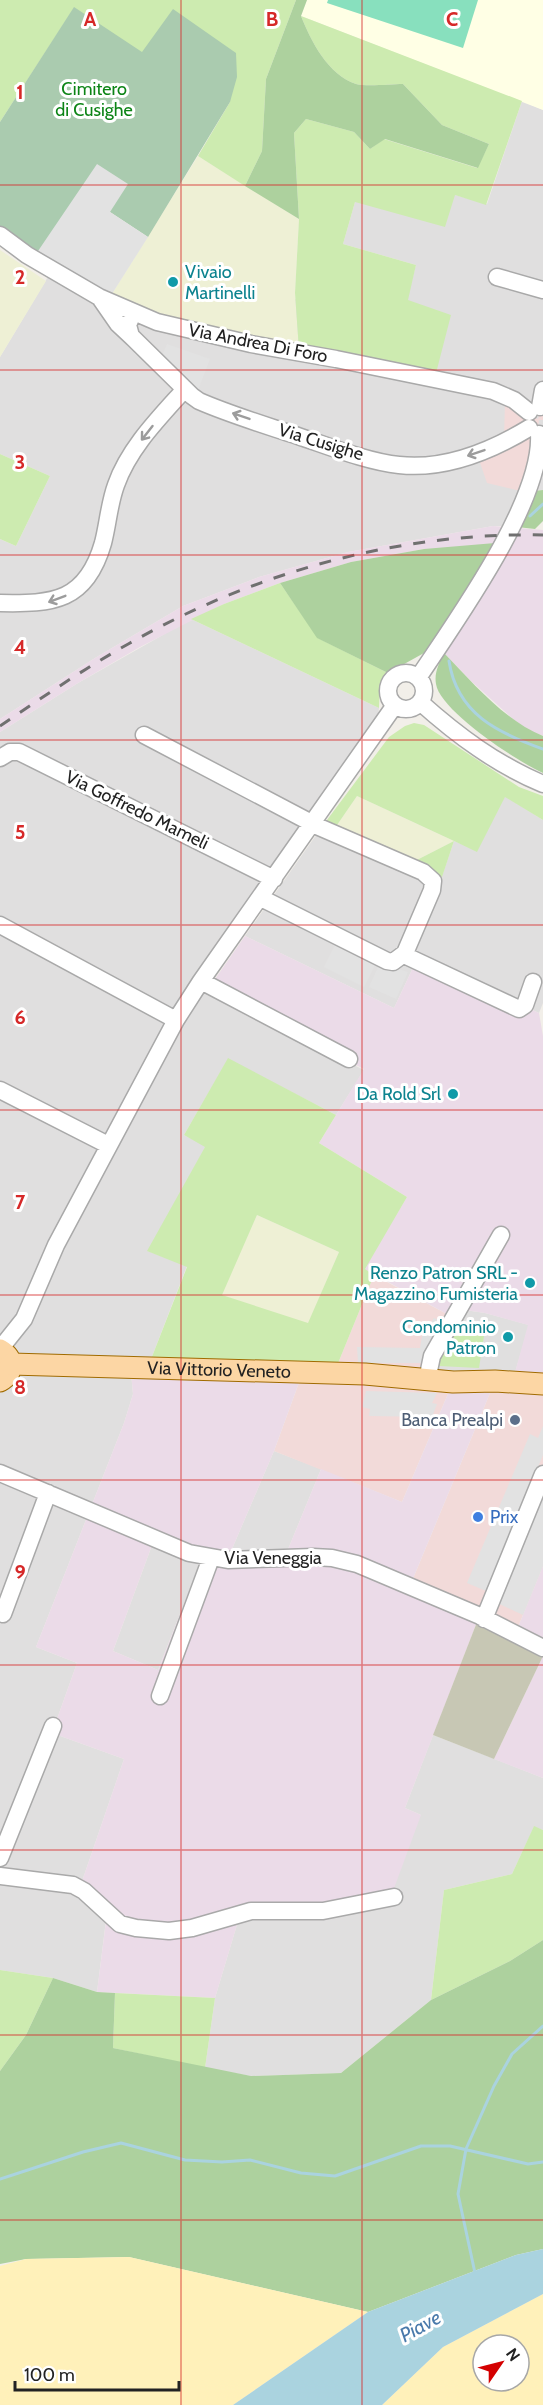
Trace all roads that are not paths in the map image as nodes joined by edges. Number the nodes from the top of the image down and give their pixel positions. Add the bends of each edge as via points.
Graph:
1 (0, 235) edge
2 (497, 277) dead end
3 (543, 290) edge
4 (99, 297) junction
5 (133, 313) junction
6 (134, 339) junction
7 (185, 389) junction
8 (538, 416) edge
9 (0, 603) edge
10 (418, 678) junction
11 (420, 702) junction
12 (395, 705) junction
13 (144, 735) dead end
14 (0, 758) edge
15 (543, 784) edge
16 (313, 823) junction
17 (274, 879) junction
18 (261, 898) junction
19 (0, 925) edge
20 (404, 955) junction
21 (201, 981) junction
22 (533, 982) dead end
23 (176, 1020) junction
24 (349, 1059) dead end
25 (0, 1090) edge
26 (108, 1145) junction
27 (501, 1235) dead end
28 (3, 1361) edge
29 (427, 1380) junction
30 (543, 1384) edge
31 (0, 1473) edge
32 (543, 1474) edge
33 (48, 1493) junction
34 (211, 1558) junction
35 (3, 1614) dead end
36 (484, 1619) junction
37 (543, 1648) edge
38 (160, 1696) dead end
39 (53, 1726) dead end
40 (0, 1858) edge
41 (0, 1876) edge
42 (394, 1897) dead end

1 - 4 street, Via Andrea Di Foro
2 - 3 street
4 - 5 street, Via Andrea Di Foro
4 - 6 street, Via Cusighe
5 - 6 street via 128,329
5 - 8 street, Via Andrea Di Foro via 251,344 493,391
6 - 7 street, Via Cusighe
8 -> 7 street, Via Cusighe via 498,446 456,460 397,465 210,406
7 -> 9 street via 149,430 124,469 116,485 99,553 85,579 55,600
8 - 10 street via 537,464 517,516
10 - 11 street via 424,693
10 - 12 street via 408,673 392,680 389,696
11 - 12 street via 411,708
11 - 15 street via 489,757
12 - 16 street
13 - 16 street
14 - 17 street, Via Goffredo Mameli via 20,752
16 - 17 street
16 - 20 street via 433,880 432,891
17 - 18 street
18 - 20 street via 387,961
18 - 21 street
19 - 23 street
20 - 22 street via 519,1009 525,1005
21 - 23 street
21 - 24 street
23 - 26 street
25 - 26 street
26 - 28 street via 56,1245
27 - 29 street via 432,1356
28 - 29 main road, Via Vittorio Veneto via 365,1374
29 - 30 main road, Via Vittorio Veneto
31 - 33 street, Via Veneggia
32 - 36 street
33 - 34 street, Via Veneggia via 168,1545
33 - 35 street
34 - 36 street, Via Veneggia via 332,1558 357,1564
34 - 38 street
36 - 37 street, Via Veneggia
39 - 40 street
41 - 42 street via 66,1884 84,1892 120,1924 169,1931 251,1911 323,1911

